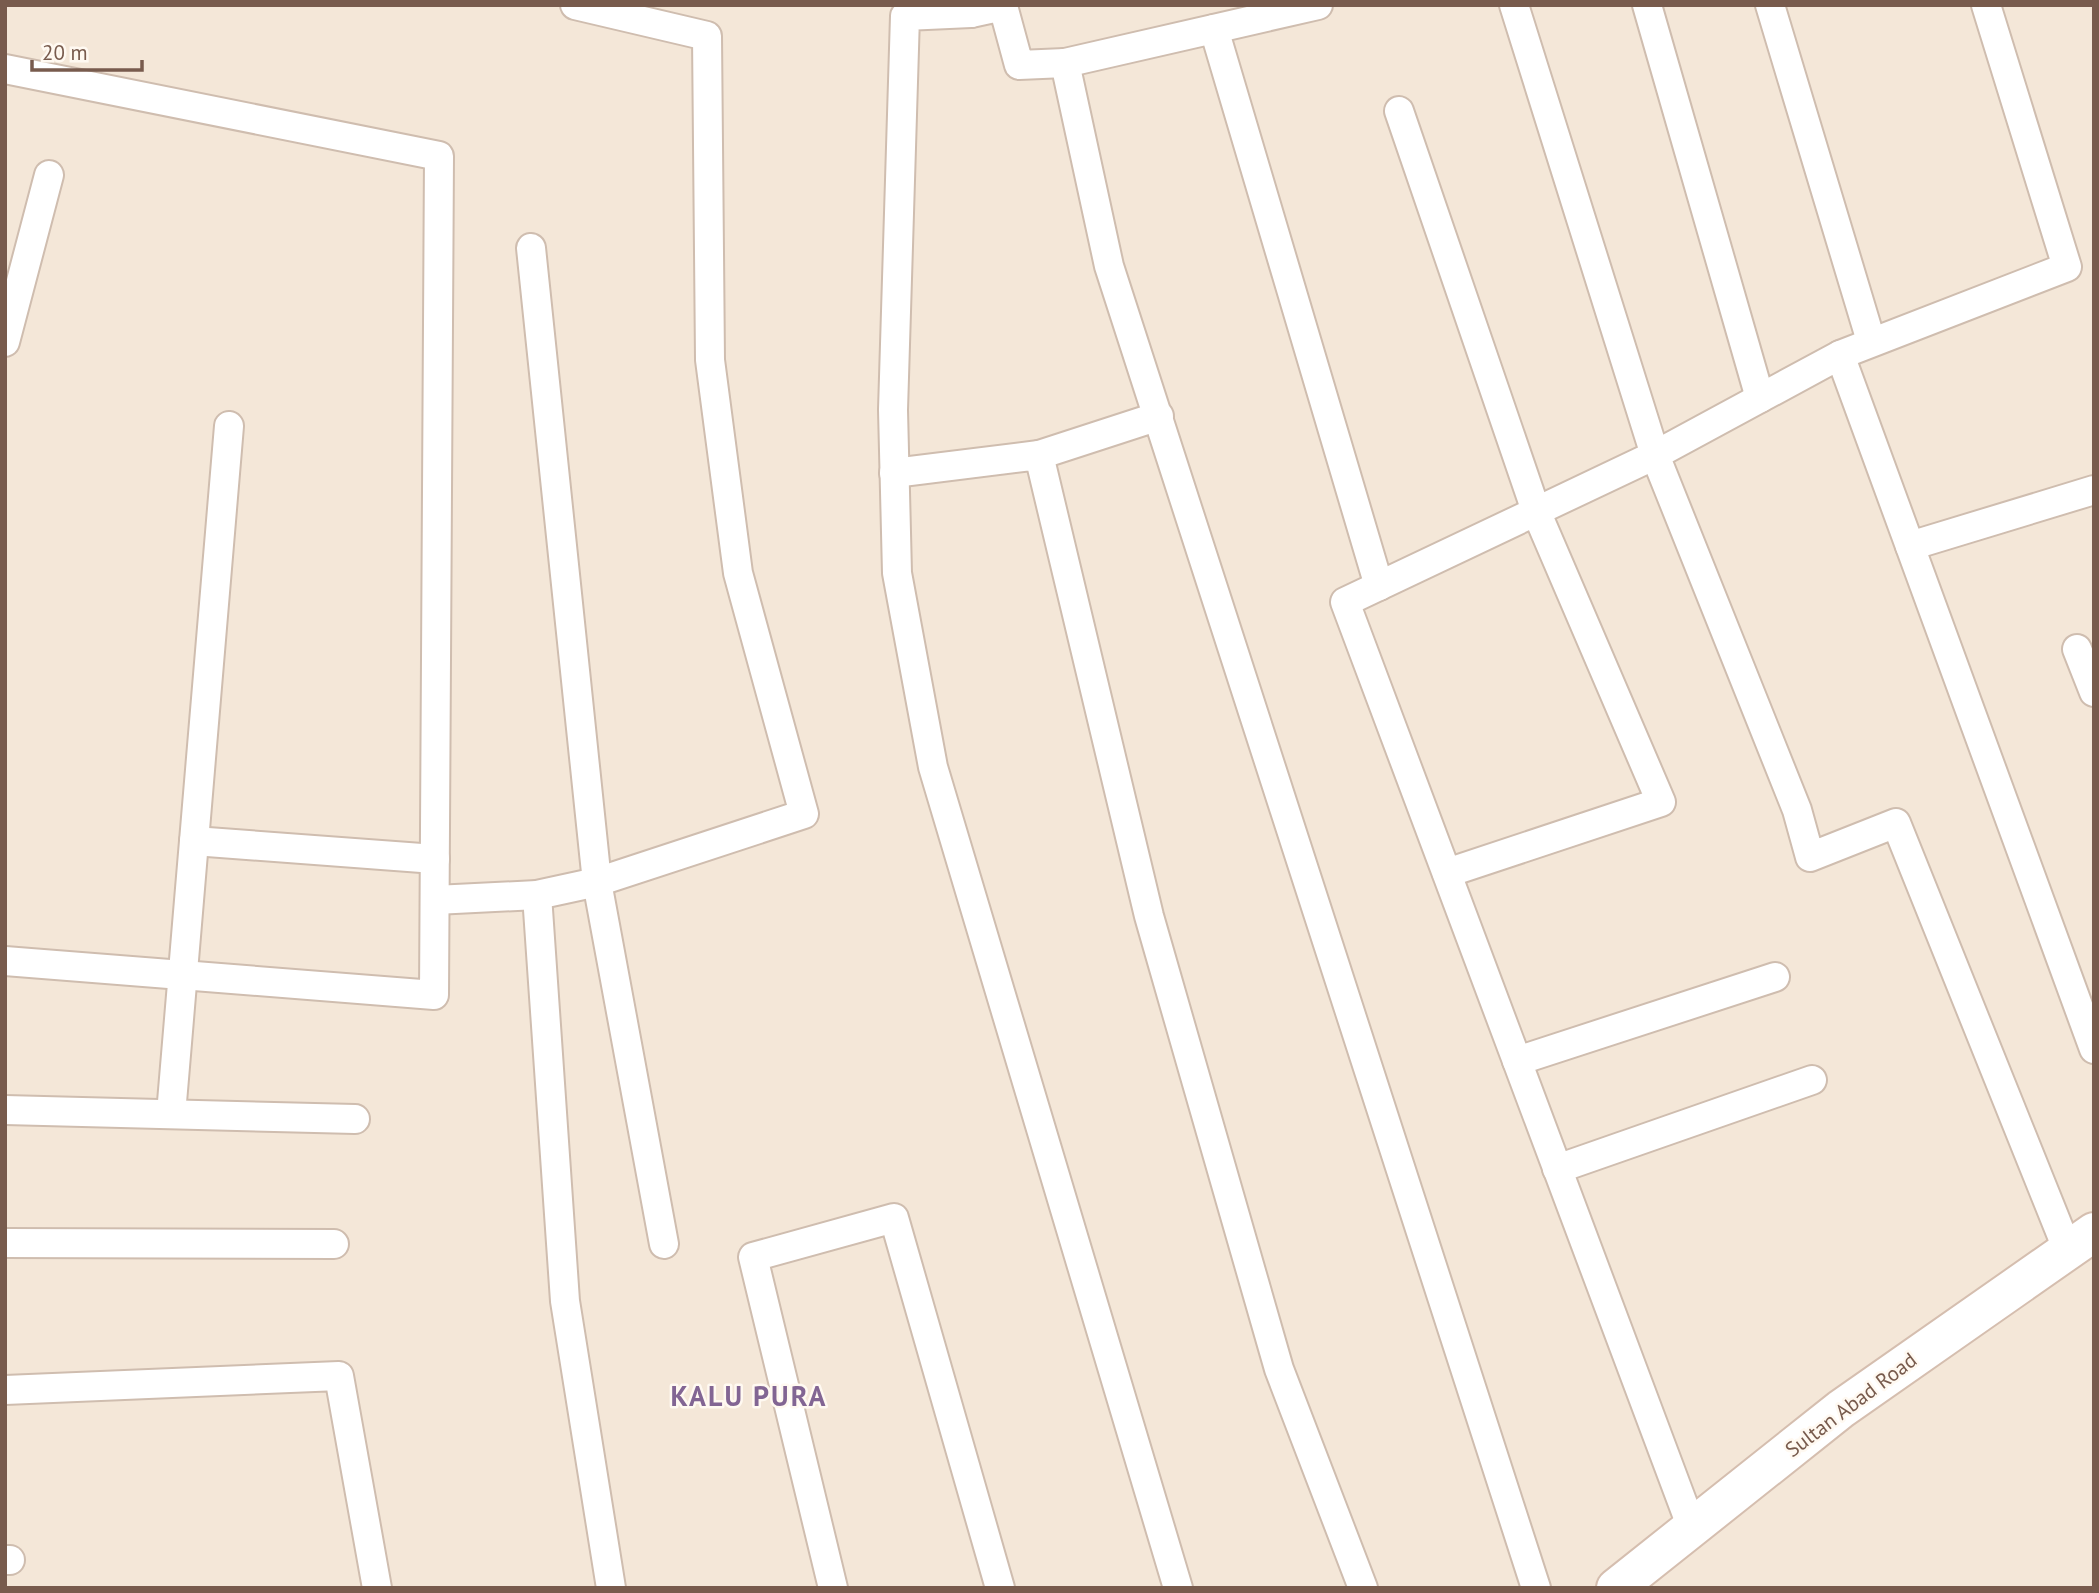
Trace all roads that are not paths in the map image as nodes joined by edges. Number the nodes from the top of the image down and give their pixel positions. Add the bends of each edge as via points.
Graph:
1 (1318, 5) edge
2 (1514, 5) edge
3 (1647, 5) edge
4 (1770, 5) edge
5 (1986, 5) edge
6 (587, 7) edge
7 (971, 9) edge
8 (1214, 29) junction
9 (1065, 63) junction
10 (5, 69) edge
11 (1399, 111) dead end
12 (50, 175) dead end
13 (531, 248) dead end
14 (1871, 341) junction
15 (5, 342) edge
16 (1840, 355) junction
17 (1760, 398) junction
18 (1159, 416) junction
19 (229, 426) dead end
20 (1039, 455) junction
21 (1655, 455) junction
22 (894, 473) junction
23 (2094, 490) edge
24 (1536, 512) junction
25 (1910, 546) junction
26 (1378, 586) junction
27 (2077, 649) dead end
28 (2094, 692) edge
29 (194, 841) junction
30 (435, 859) junction
31 (1447, 873) junction
32 (597, 882) junction
33 (537, 895) junction
34 (435, 900) junction
35 (5, 961) edge
36 (183, 975) junction
37 (1775, 977) dead end
38 (2094, 1049) edge
39 (1517, 1061) junction
40 (1812, 1080) dead end
41 (5, 1110) edge
42 (171, 1114) junction
43 (355, 1119) dead end
44 (1557, 1169) junction
45 (2081, 1241) edge
46 (5, 1243) edge
47 (334, 1244) dead end
48 (664, 1244) dead end
49 (5, 1390) edge
50 (1692, 1528) junction
51 (377, 1588) edge
52 (611, 1588) edge
53 (833, 1588) edge
54 (1000, 1588) edge
55 (1178, 1588) edge
56 (1363, 1588) edge
57 (1536, 1588) edge
58 (1616, 1588) edge

1 - 8 street
2 - 21 street
3 - 17 street
4 - 14 street
5 - 14 street via 2067,267
6 - 32 street via 707,36 710,360 738,573 804,814
7 - 9 street via 1003,6 1019,65
7 - 22 street via 905,16
8 - 9 street
8 - 26 street
9 - 18 street via 1109,266
10 - 30 street via 439,156
11 - 24 street
12 - 15 street
13 - 32 street
14 - 16 street
16 - 17 street
16 - 25 street
17 - 21 street
18 - 20 street
18 - 57 street
19 - 29 street
20 - 22 street
20 - 56 street via 1149,916 1279,1369
21 - 24 street
21 - 45 street via 1797,810 1810,857 1896,822
22 - 55 street via 897,573 933,767
23 - 25 street
24 - 26 street
24 - 31 street via 1661,802
25 - 38 street
26 - 31 street via 1345,602
27 - 28 street
29 - 30 street
29 - 36 street
30 - 34 street
31 - 39 street
32 - 33 street
32 - 48 street
33 - 34 street
33 - 52 street via 565,1301
34 - 36 street via 435,995
35 - 36 street
36 - 42 street
37 - 39 street
39 - 44 street
40 - 44 street
41 - 42 street
42 - 43 street
44 - 50 street
45 - 50 street, Sultan Abad Road via 1841,1409
46 - 47 street
49 - 51 street via 339,1376
50 - 58 street, Sultan Abad Road
53 - 54 street via 753,1257 894,1218

